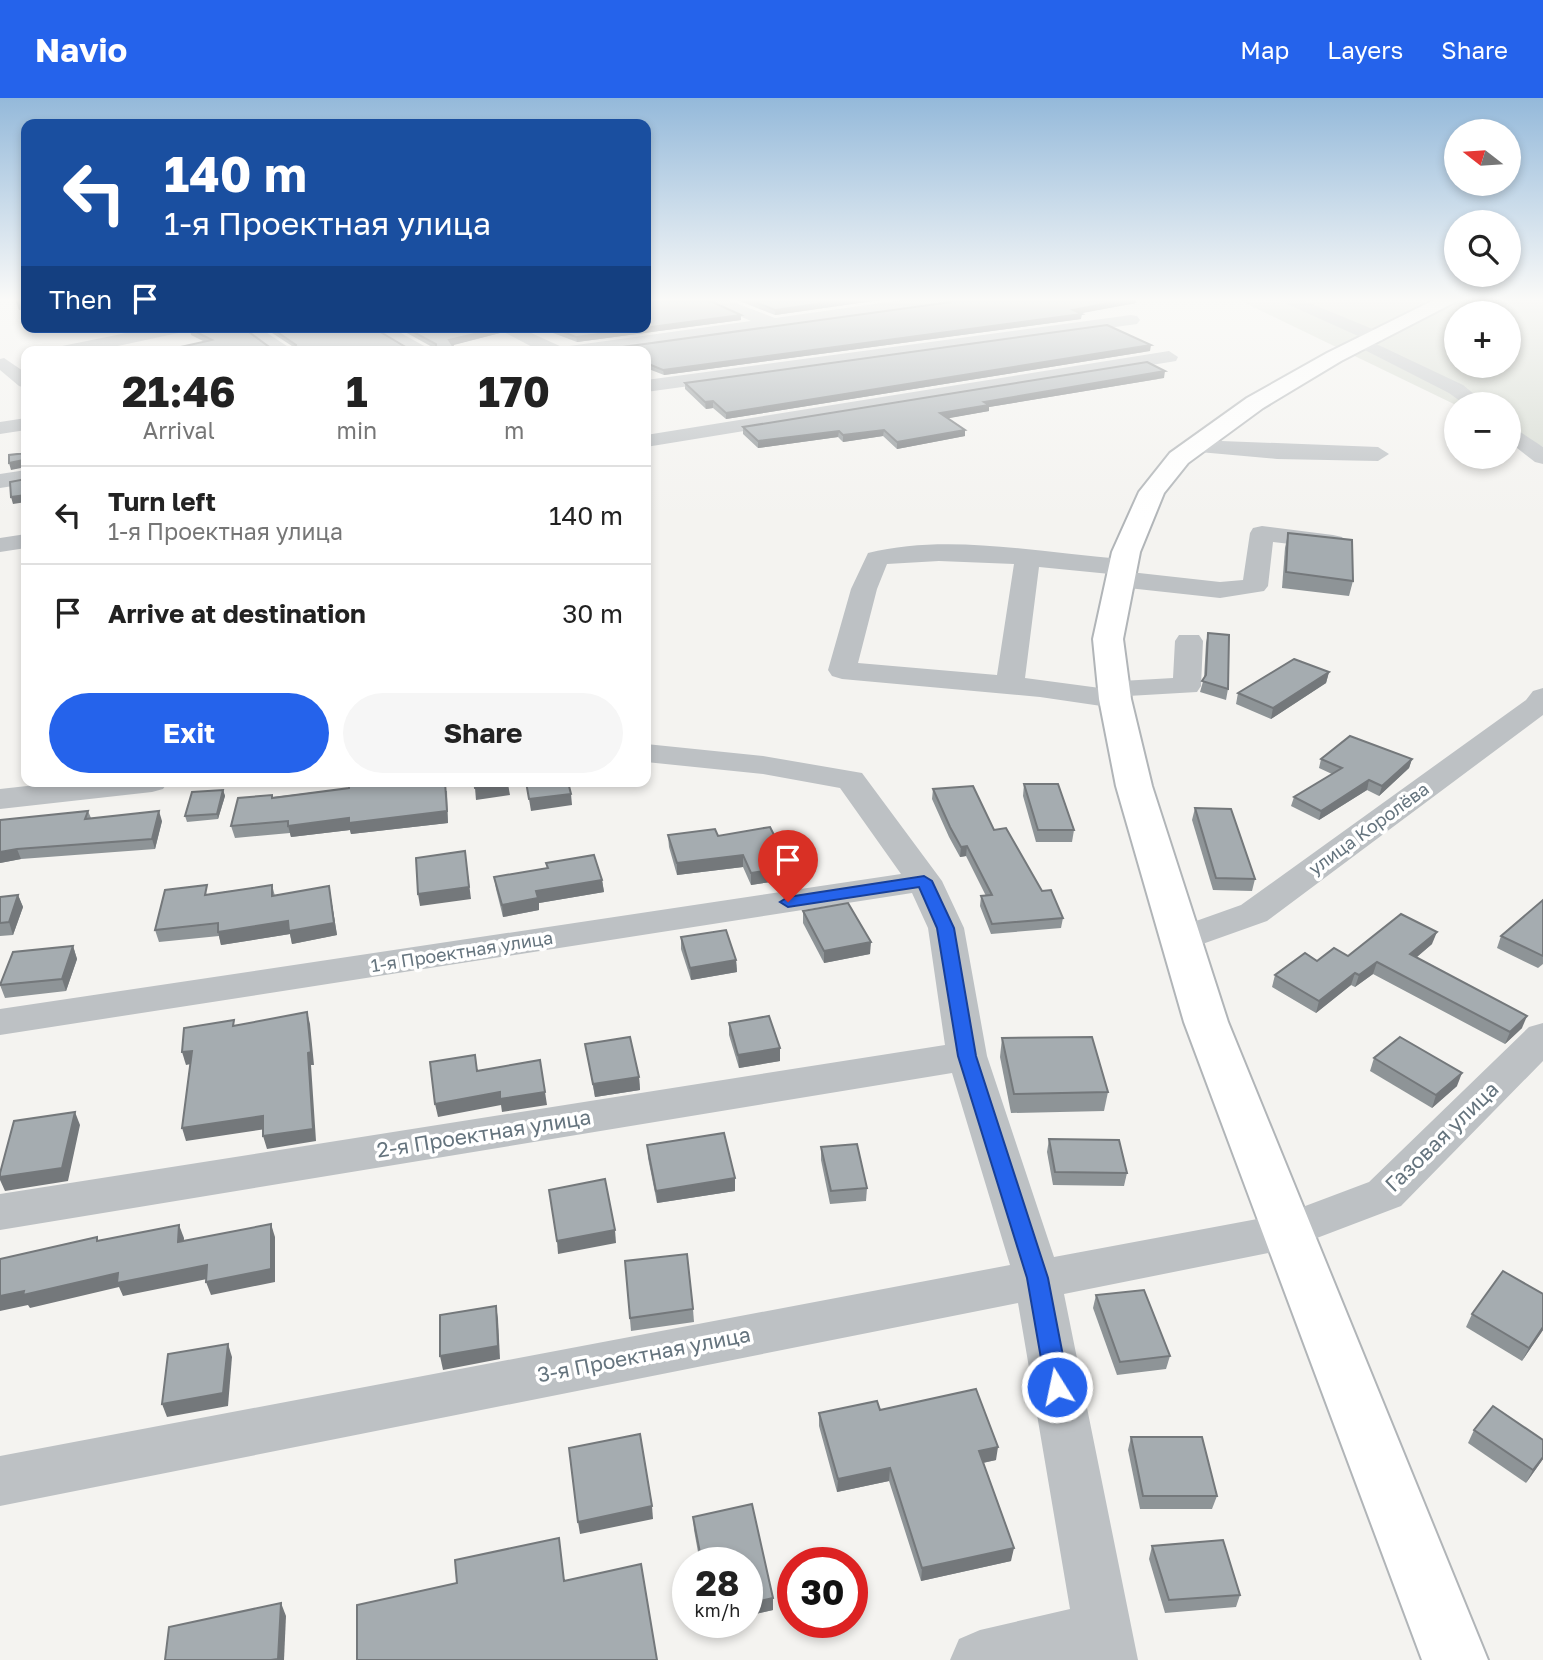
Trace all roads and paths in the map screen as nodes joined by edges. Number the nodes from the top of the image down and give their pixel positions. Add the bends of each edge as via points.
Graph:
1 (750, 372) edge
2 (1076, 372) edge
3 (1311, 372) edge
4 (1426, 372) edge
5 (651, 385) edge
6 (1460, 392) edge
7 (651, 422) edge
8 (21, 425) edge
9 (0, 428) edge
10 (671, 437) junction
11 (651, 440) edge
12 (1521, 440) edge
13 (1196, 446) junction
14 (1378, 454) dead end
15 (1543, 457) edge
16 (21, 478) edge
17 (0, 481) edge
18 (1143, 509) junction
19 (21, 542) edge
20 (1345, 543) edge
21 (0, 545) edge
22 (1027, 559) junction
23 (1069, 564) junction
24 (1120, 573) junction
25 (1189, 641) dead end
26 (1010, 685) junction
27 (1115, 694) junction
28 (1543, 696) edge
29 (651, 754) edge
30 (107, 787) edge
31 (0, 799) edge
32 (924, 881) junction
33 (1181, 939) junction
34 (0, 1022) edge
35 (1543, 1037) edge
36 (967, 1056) junction
37 (0, 1212) edge
38 (1288, 1231) junction
39 (1037, 1278) junction
40 (0, 1481) edge
41 (1105, 1646) edge
42 (981, 1660) edge
43 (1455, 1660) edge

1 - 5 street
2 - 10 street
3 - 13 main road via 1255,403
4 - 6 street
7 - 10 street
8 - 9 street
10 - 11 street
12 - 15 street
13 - 14 street
13 - 18 main road via 1179,458
16 - 17 street
18 - 23 street via 1112,550 1097,559
18 - 24 main road
19 - 21 street
20 - 24 street via 1262,533 1255,586 1220,590
22 - 23 street
22 - 26 street
22 - 26 street via 924,551 877,558 842,670
23 - 24 street
24 - 27 main road via 1108,639
25 - 27 street via 1186,686
26 - 27 street
27 - 33 main road via 1134,786
28 - 33 street, улица Королёва via 1536,706 1254,913
29 - 32 street via 851,780
30 - 31 street
32 - 34 street, 1-я Проектная улица
32 - 36 street via 946,928
33 - 38 main road via 1206,1022
35 - 38 street, Газовая улица via 1385,1194
36 - 37 street, 2-я Проектная улица
36 - 39 street
38 - 39 street, 3-я Проектная улица
38 - 43 main road
39 - 40 street, 3-я Проектная улица
39 - 41 street
41 - 42 street

